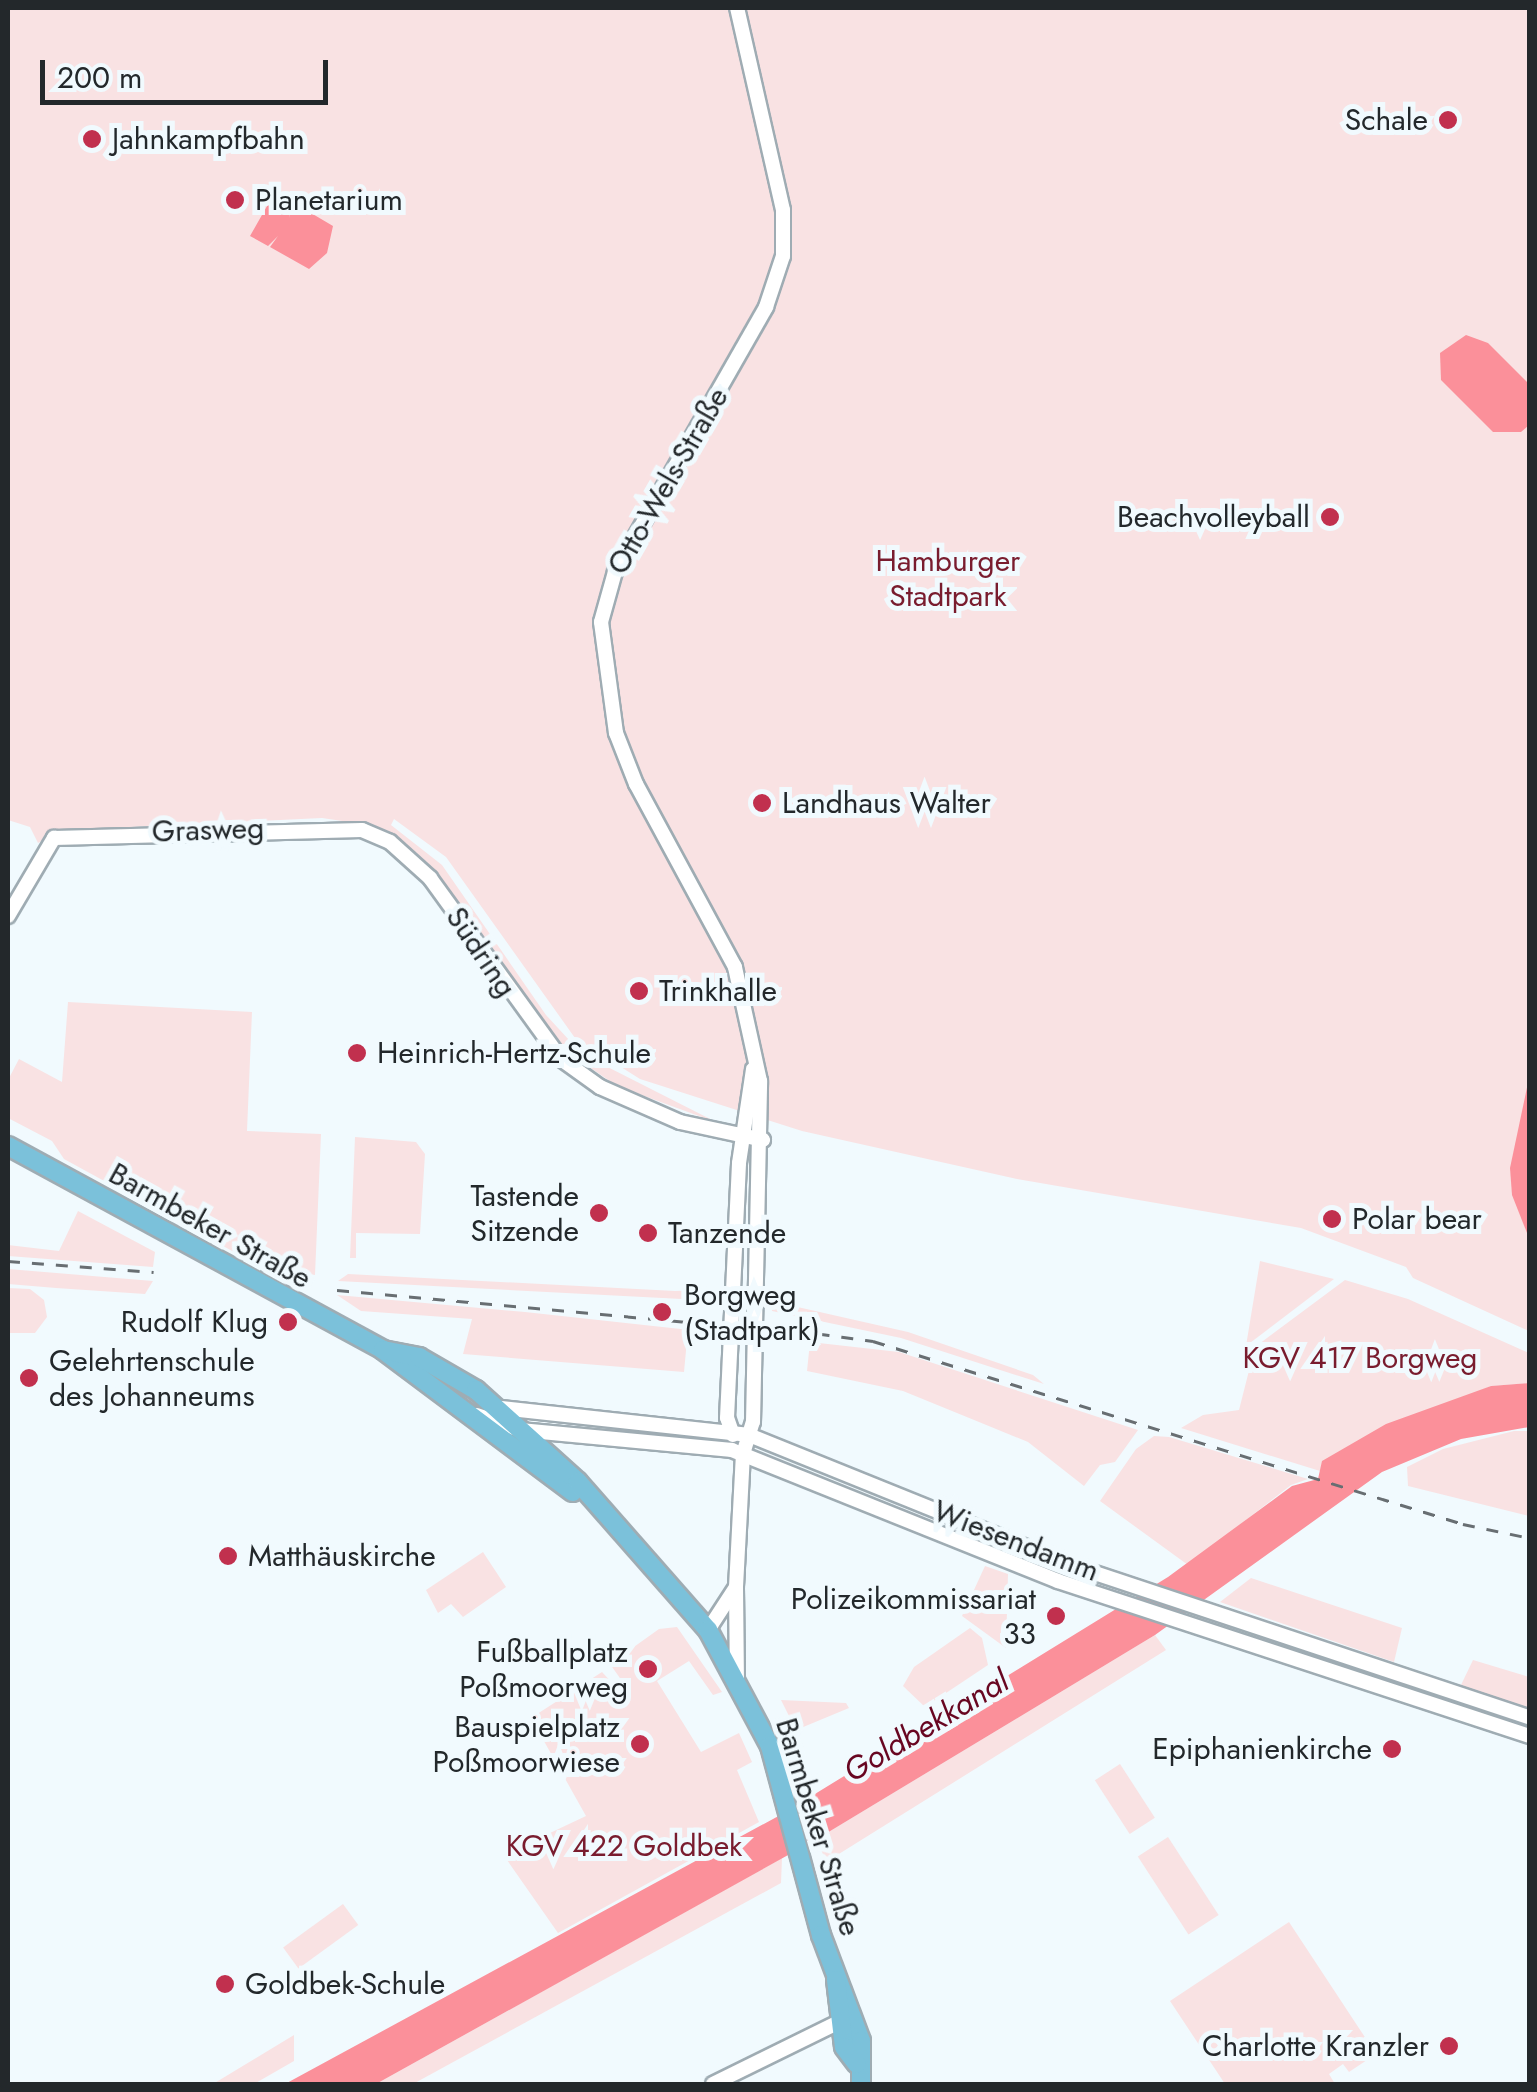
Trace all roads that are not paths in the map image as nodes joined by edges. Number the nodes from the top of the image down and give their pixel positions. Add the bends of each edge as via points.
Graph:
1 (738, 8) edge
2 (362, 830) joint
3 (8, 916) edge
4 (755, 1060) junction
5 (741, 1136) junction
6 (763, 1140) junction
7 (9, 1145) edge
8 (739, 1163) junction
9 (762, 1164) junction
10 (728, 1401) junction
11 (754, 1403) junction
12 (486, 1411) junction
13 (520, 1430) junction
14 (731, 1431) junction
15 (566, 1434) junction
16 (749, 1435) junction
17 (742, 1454) junction
18 (551, 1458) junction
19 (595, 1504) junction
20 (736, 1587) junction
21 (708, 1630) junction
22 (737, 1677) junction
23 (1530, 1718) edge
24 (1530, 1736) edge
25 (846, 2019) junction
26 (713, 2084) edge
27 (862, 2084) edge

1 - 4 street, Otto-Wels-Straße via 783,210 784,256 766,307 615,572 601,636 616,733 636,784 726,946
2 - 3 street, Grasweg via 54,838
2 - 5 street, Südring via 390,842 430,878 561,1058 600,1086 680,1122
4 - 5 street, Otto-Wels-Straße
4 - 6 street, Otto-Wels-Straße
5 - 6 street, Südring
5 - 8 street, Otto-Wels-Straße
6 - 9 street, Otto-Wels-Straße
7 - 12 main road, Barmbeker Straße via 383,1350 438,1366
8 - 9 street via 752,1157
8 - 10 street, Otto-Wels-Straße
9 - 11 street, Otto-Wels-Straße
10 - 11 street via 742,1409
10 - 14 street, Otto-Wels-Straße
11 - 16 street, Otto-Wels-Straße
12 - 13 main road, Barmbeker Straße
12 - 14 street, Wiesendamm
12 - 19 main road, Barmbeker Straße
13 - 15 street, Wiesendamm
13 - 18 main road, Barmbeker Straße
14 - 16 street, Wiesendamm
14 - 17 street, Otto-Wels-Straße
15 - 17 street, Wiesendamm
15 - 18 street via 554,1442
16 - 17 street, Otto-Wels-Straße
16 - 23 street, Wiesendamm via 1139,1588
17 - 20 street
17 - 24 street, Wiesendamm via 1118,1599
18 - 19 main road, Barmbeker Straße
19 - 21 main road, Barmbeker Straße
20 - 21 street
20 - 22 street
21 - 22 main road, Barmbeker Straße
22 - 25 main road, Barmbeker Straße via 770,1746
25 - 26 street
25 - 27 main road, Barmbeker Straße via 844,2048

